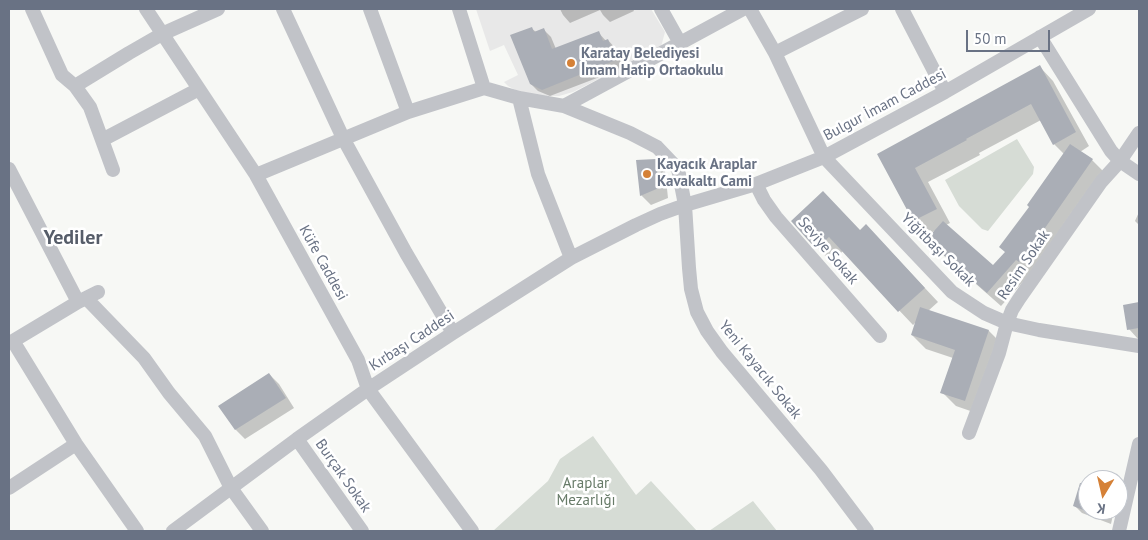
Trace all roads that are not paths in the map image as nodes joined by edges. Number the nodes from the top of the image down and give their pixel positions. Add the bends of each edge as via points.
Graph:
1 (32, 9) edge
2 (146, 9) edge
3 (218, 9) edge
4 (283, 9) edge
5 (459, 9) edge
6 (661, 9) edge
7 (743, 9) edge
8 (750, 9) edge
9 (862, 9) edge
10 (902, 9) edge
11 (1089, 9) edge
12 (374, 10) edge
13 (162, 34) junction
14 (1040, 37) junction
15 (680, 43) junction
16 (775, 53) junction
17 (75, 86) junction
18 (484, 88) junction
19 (199, 89) junction
20 (945, 92) junction
21 (520, 98) junction
22 (564, 106) junction
23 (408, 112) junction
24 (1139, 133) edge
25 (343, 138) junction
26 (102, 140) junction
27 (824, 156) junction
28 (1120, 161) junction
29 (9, 169) edge
30 (113, 170) dead end
31 (256, 174) junction
32 (1139, 174) edge
33 (756, 184) junction
34 (685, 205) junction
35 (571, 258) junction
36 (88, 297) junction
37 (1007, 323) junction
38 (453, 332) junction
39 (880, 336) dead end
40 (11, 342) edge
41 (1139, 346) edge
42 (368, 388) junction
43 (969, 432) dead end
44 (297, 439) junction
45 (76, 444) junction
46 (1139, 444) edge
47 (9, 488) edge
48 (231, 488) junction
49 (1125, 529) edge
50 (137, 531) edge
51 (173, 531) edge
52 (262, 531) edge
53 (362, 531) edge
54 (472, 531) edge
55 (867, 531) edge

1 - 17 street via 62,75
2 - 13 street, Küfe Caddesi
3 - 13 street
4 - 25 street
5 - 18 street
6 - 15 street
7 - 15 street
8 - 16 street, Yiğitbaşı Sokak
9 - 16 street
10 - 20 street
11 - 14 street, Bulgur İmam Caddesi
12 - 23 street
13 - 17 street
13 - 19 street, Küfe Caddesi
14 - 20 street, Bulgur İmam Caddesi
14 - 28 street
15 - 22 street
16 - 27 street, Yiğitbaşı Sokak
17 - 26 street via 90,107
18 - 21 street, Yeni Kayacık Sokak
18 - 23 street
19 - 26 street
19 - 31 street, Küfe Caddesi
20 - 27 street, Bulgur İmam Caddesi
21 - 22 street, Yeni Kayacık Sokak
21 - 35 street via 538,174
22 - 34 street, Yeni Kayacık Sokak via 657,147 678,169
23 - 25 street
24 - 28 street, Resim Sokak
25 - 31 street
25 - 38 street
26 - 30 street
27 - 33 street, Bulgur İmam Caddesi
27 - 37 street, Yiğitbaşı Sokak via 952,292 984,313
28 - 32 street
28 - 37 street, Resim Sokak via 1101,182 1019,299
29 - 36 street
31 - 42 street, Küfe Caddesi via 358,360
33 - 34 street, Bulgur İmam Caddesi
33 - 39 street, Seviye Sokak via 776,217
34 - 35 street, Kırbaşı Caddesi via 636,224
34 - 55 street, Yeni Kayacık Sokak via 692,289 697,312 707,331
35 - 38 street, Kırbaşı Caddesi
36 - 40 street
36 - 48 street via 144,358 205,436
37 - 41 street, Yiğitbaşı Sokak
37 - 43 street, Resim Sokak
38 - 42 street, Kırbaşı Caddesi
40 - 45 street
42 - 44 street, Kırbaşı Caddesi
42 - 54 street, Küfe Caddesi
44 - 48 street, Kırbaşı Caddesi
44 - 53 street, Burçak Sokak
45 - 47 street
45 - 50 street
46 - 49 street
48 - 51 street, Kırbaşı Caddesi
48 - 52 street

